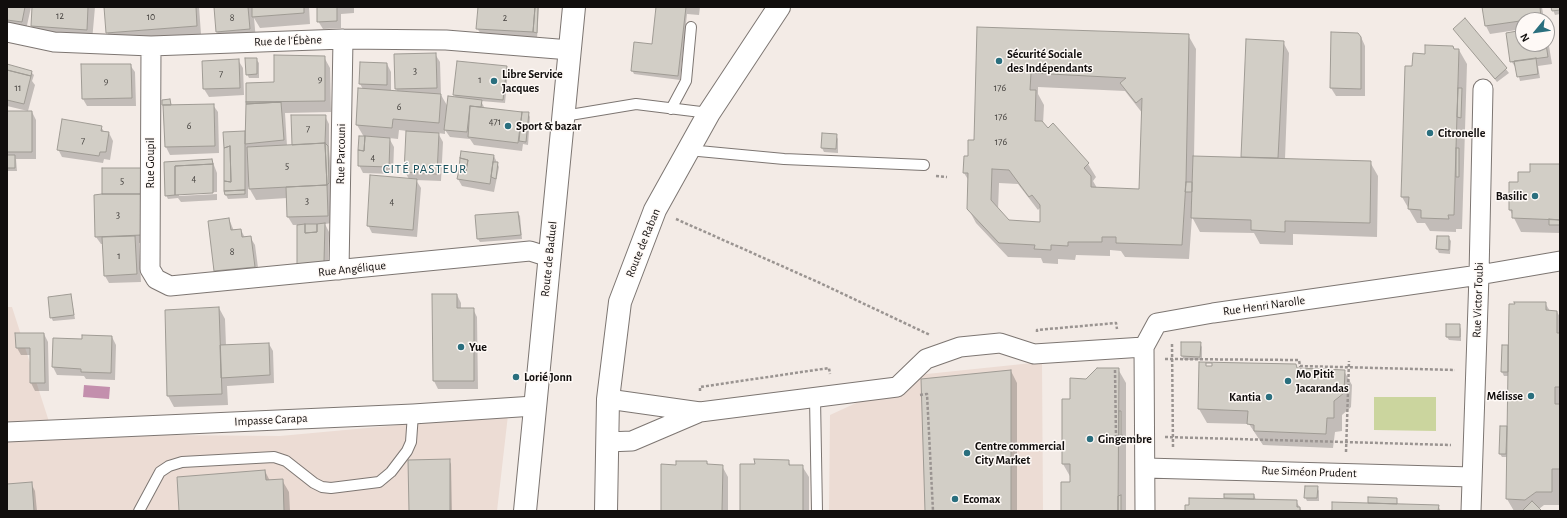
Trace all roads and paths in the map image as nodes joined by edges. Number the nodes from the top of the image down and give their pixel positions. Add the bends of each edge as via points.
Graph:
1 (574, 7) edge
2 (779, 7) edge
3 (691, 27) dead end
4 (7, 32) edge
5 (342, 39) junction
6 (150, 46) junction
7 (570, 50) junction
8 (1483, 89) dead end
9 (671, 109) junction
10 (709, 113) junction
11 (564, 116) junction
12 (688, 150) junction
13 (924, 165) dead end
14 (674, 218) dead end
15 (549, 257) junction
16 (1560, 261) edge
17 (339, 270) junction
18 (1479, 275) junction
19 (156, 279) joint
20 (932, 336) dead end
21 (1172, 344) dead end
22 (1150, 353) junction
23 (1172, 359) junction
24 (1349, 361) dead end
25 (1115, 364) dead end
26 (1349, 366) junction
27 (1463, 370) dead end
28 (831, 379) dead end
29 (914, 396) dead end
30 (815, 398) junction
31 (608, 399) junction
32 (700, 405) junction
33 (534, 406) junction
34 (413, 414) junction
35 (7, 432) edge
36 (1125, 436) dead end
37 (1163, 437) dead end
38 (1174, 438) junction
39 (607, 442) junction
40 (1346, 442) junction
41 (1454, 445) dead end
42 (1173, 450) dead end
43 (1346, 456) dead end
44 (1146, 468) junction
45 (1472, 476) junction
46 (139, 511) edge
47 (525, 511) edge
48 (606, 511) edge
49 (817, 511) edge
50 (933, 511) edge
51 (1146, 511) edge
52 (1471, 511) edge

1 - 7 street, Route de Baduel
2 - 10 street, Route de Raban
3 - 9 lane via 686,81
4 - 6 street, Rue de l'Ébène via 54,42
5 - 6 street, Rue de l'Ébène
5 - 7 street, Rue de l'Ébène via 446,40
5 - 17 street, Rue Parcouni
6 - 19 street, Rue Goupil via 150,269
7 - 11 street, Route de Baduel
8 - 18 street, Rue Victor Toubi
9 - 10 lane
9 - 11 lane via 636,104
10 - 12 street, Route de Raban
11 - 15 street, Route de Baduel
12 - 13 lane via 784,159
12 - 31 street, Route de Raban via 655,210 620,302
14 - 20 path
15 - 17 street, Rue Angélique via 530,251
15 - 33 street, Route de Baduel
16 - 18 street, Rue Henri Narolle
17 - 19 street, Rue Angélique via 170,286
18 - 22 street, Rue Henri Narolle via 1157,323
18 - 45 street, Rue Victor Toubi
21 - 23 path
22 - 23 path
22 - 30 street via 1034,354 1000,343 960,347 926,359 897,387
22 - 44 street, Rue Henri Narolle
23 - 26 path via 1299,360 1300,366
23 - 38 path
24 - 26 path
25 - 36 path via 1116,436
26 - 27 path
26 - 40 path
28 - 32 path via 829,368 700,387
29 - 50 path via 927,394
30 - 32 street
30 - 49 lane
31 - 32 street
31 - 39 street, Route de Raban
32 - 39 street via 632,441
33 - 34 street, Impasse Carapa
33 - 47 street, Route de Baduel
34 - 35 street, Impasse Carapa
34 - 46 lane via 407,451 391,472 379,482 322,487 286,461 274,457 182,462 160,472
37 - 38 path
38 - 40 path
38 - 42 path
39 - 48 street, Route de Raban
40 - 41 path
40 - 43 path
44 - 45 street, Rue Siméon Prudent
44 - 51 street, Rue Henri Narolle
45 - 52 street, Rue Victor Toubi

